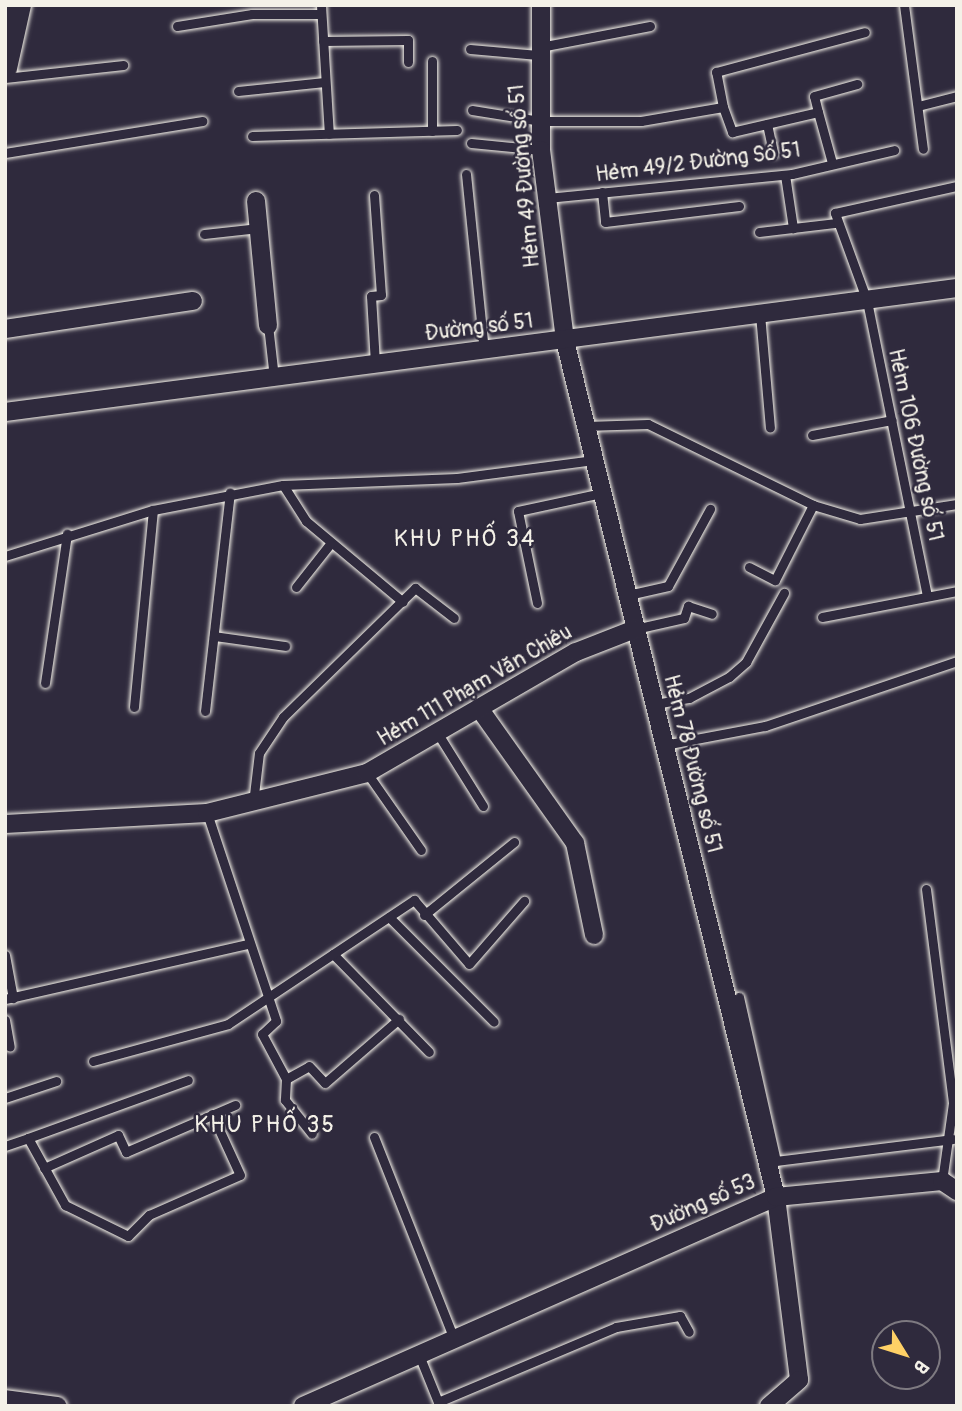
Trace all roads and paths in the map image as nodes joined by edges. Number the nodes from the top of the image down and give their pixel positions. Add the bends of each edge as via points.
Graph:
1 (12, 5) edge
2 (19, 5) edge
3 (541, 5) edge
4 (904, 5) edge
5 (5, 6) edge
6 (321, 9) edge
7 (177, 26) dead end
8 (650, 26) dead end
9 (864, 32) dead end
10 (323, 41) junction
11 (470, 49) dead end
12 (538, 51) junction
13 (432, 61) dead end
14 (408, 62) dead end
15 (123, 65) dead end
16 (5, 68) edge
17 (5, 78) edge
18 (326, 82) junction
19 (857, 84) dead end
20 (239, 91) dead end
21 (957, 96) edge
22 (918, 106) junction
23 (723, 107) junction
24 (472, 110) dead end
25 (818, 111) junction
26 (202, 121) dead end
27 (541, 121) junction
28 (767, 124) junction
29 (457, 130) dead end
30 (432, 131) junction
31 (328, 134) junction
32 (252, 136) dead end
33 (471, 143) dead end
34 (923, 149) dead end
35 (541, 150) junction
36 (894, 150) dead end
37 (5, 153) edge
38 (773, 153) dead end
39 (832, 163) junction
40 (466, 174) dead end
41 (785, 174) junction
42 (957, 186) edge
43 (602, 192) junction
44 (374, 195) dead end
45 (547, 198) junction
46 (256, 201) dead end
47 (739, 206) dead end
48 (836, 223) junction
49 (259, 228) junction
50 (793, 228) junction
51 (759, 232) dead end
52 (204, 234) dead end
53 (957, 288) edge
54 (192, 301) dead end
55 (867, 301) junction
56 (760, 314) junction
57 (268, 325) joint
58 (5, 329) edge
59 (565, 341) junction
60 (484, 350) junction
61 (375, 364) junction
62 (274, 378) junction
63 (5, 412) edge
64 (892, 420) junction
65 (585, 426) junction
66 (770, 428) dead end
67 (812, 435) dead end
68 (594, 460) junction
69 (283, 485) junction
70 (230, 492) junction
71 (601, 493) junction
72 (957, 504) edge
73 (813, 505) junction
74 (710, 509) dead end
75 (153, 510) junction
76 (911, 512) junction
77 (67, 534) junction
78 (330, 544) junction
79 (5, 556) edge
80 (749, 567) dead end
81 (296, 587) dead end
82 (957, 591) edge
83 (784, 593) dead end
84 (628, 595) junction
85 (927, 596) junction
86 (403, 602) junction
87 (537, 603) dead end
88 (712, 614) dead end
89 (822, 617) dead end
90 (454, 618) dead end
91 (635, 629) junction
92 (214, 636) junction
93 (285, 646) dead end
94 (957, 661) edge
95 (45, 683) dead end
96 (655, 704) junction
97 (134, 707) dead end
98 (479, 708) junction
99 (205, 711) dead end
100 (438, 734) junction
101 (664, 746) junction
102 (367, 773) junction
103 (253, 805) junction
104 (483, 806) dead end
105 (207, 813) junction
106 (5, 824) edge
107 (514, 842) dead end
108 (421, 850) dead end
109 (926, 889) dead end
110 (524, 901) dead end
111 (424, 915) junction
112 (389, 917) junction
113 (593, 935) dead end
114 (247, 944) junction
115 (333, 954) junction
116 (5, 955) edge
117 (267, 997) junction
118 (739, 997) dead end
119 (9, 999) edge
120 (399, 1019) junction
121 (5, 1020) edge
122 (494, 1022) dead end
123 (10, 1047) dead end
124 (429, 1052) dead end
125 (93, 1061) dead end
126 (286, 1079) junction
127 (188, 1080) dead end
128 (56, 1081) dead end
129 (5, 1098) edge
130 (955, 1103) edge
131 (235, 1105) dead end
132 (212, 1114) junction
133 (312, 1134) dead end
134 (374, 1137) dead end
135 (28, 1138) junction
136 (953, 1139) junction
137 (5, 1146) edge
138 (44, 1168) junction
139 (950, 1186) edge
140 (776, 1197) junction
141 (689, 1332) dead end
142 (454, 1339) junction
143 (419, 1355) junction
144 (5, 1399) edge
145 (58, 1406) edge
146 (303, 1406) edge
147 (769, 1406) edge

1 - 5 lane
2 - 16 main road
3 - 12 street, Hẻm 49 Đường số 51
4 - 22 lane
6 - 7 lane
6 - 10 lane
8 - 12 lane
9 - 23 lane via 716,72
10 - 14 lane via 408,40
10 - 18 lane
11 - 12 lane
12 - 27 street, Hẻm 49 Đường số 51
13 - 30 lane
15 - 17 lane
18 - 20 lane
18 - 31 lane
19 - 25 lane via 814,96
21 - 22 lane
22 - 34 lane
23 - 27 lane via 641,121
23 - 28 lane via 732,132
24 - 27 lane
25 - 28 lane
25 - 39 lane
26 - 37 lane
27 - 35 street, Hẻm 49 Đường số 51
28 - 38 lane
29 - 30 lane
30 - 31 lane
31 - 32 lane
33 - 35 lane
35 - 45 street, Hẻm 49 Đường số 51
36 - 39 lane, Hẻm 49/2 Đường Số 51
39 - 41 lane, Hẻm 49/2 Đường Số 51
40 - 60 lane
41 - 43 lane, Hẻm 49/2 Đường Số 51
41 - 50 lane
42 - 48 lane via 835,213
43 - 45 lane, Hẻm 49/2 Đường Số 51
43 - 47 lane via 605,222
44 - 61 lane via 381,295 371,296
45 - 59 street, Hẻm 49 Đường số 51
46 - 49 street
48 - 50 lane
48 - 55 lane, Hẻm 106 Đường số 51
49 - 52 lane
49 - 57 street
50 - 51 lane
53 - 55 street, Đường số 51
54 - 58 street
55 - 56 street, Đường số 51
55 - 64 lane, Hẻm 106 Đường số 51
56 - 59 street, Đường số 51
56 - 66 lane
57 - 62 lane
59 - 60 street, Đường số 51
59 - 65 street, Hẻm 78 Đường số 51
60 - 61 street, Đường số 51
61 - 62 street, Đường số 51
62 - 63 street, Đường số 51
64 - 67 lane
64 - 76 lane, Hẻm 106 Đường số 51
65 - 68 street, Hẻm 78 Đường số 51
65 - 73 lane via 648,424
68 - 69 lane via 457,478
68 - 71 street, Hẻm 78 Đường số 51
69 - 70 lane
69 - 78 lane
70 - 75 lane
70 - 92 lane
71 - 84 street, Hẻm 78 Đường số 51
71 - 87 lane via 517,511
72 - 76 lane
73 - 76 lane via 860,519
73 - 80 lane via 775,580
74 - 84 lane via 668,586
75 - 77 lane
75 - 97 lane
76 - 85 lane, Hẻm 106 Đường số 51
77 - 79 lane
77 - 95 lane
78 - 81 lane
78 - 86 lane
82 - 85 lane
83 - 96 lane via 746,662 729,677 689,698
84 - 91 street, Hẻm 78 Đường số 51
85 - 89 lane
86 - 90 lane via 415,588
86 - 103 lane via 283,717 259,753
88 - 91 lane via 688,606 684,618
91 - 96 street, Hẻm 78 Đường số 51
91 - 98 street, Hẻm 111 Phạm Văn Chiêu via 576,652
92 - 93 lane
92 - 99 lane
94 - 101 lane via 765,726
96 - 101 street, Hẻm 78 Đường số 51
98 - 100 street, Hẻm 111 Phạm Văn Chiêu
98 - 113 street via 575,843
100 - 102 street, Hẻm 111 Phạm Văn Chiêu
100 - 104 lane
101 - 140 street, Hẻm 78 Đường số 51
102 - 103 street, Hẻm 111 Phạm Văn Chiêu
102 - 108 lane
103 - 105 street, Hẻm 111 Phạm Văn Chiêu
105 - 106 street, Hẻm 111 Phạm Văn Chiêu
105 - 114 lane
107 - 111 lane
109 - 130 lane, Đường số 53
110 - 111 lane via 469,964
111 - 112 lane via 414,900
112 - 115 lane
112 - 122 lane
114 - 117 lane
114 - 119 lane
115 - 117 lane
115 - 120 lane
116 - 119 lane
117 - 125 lane via 228,1024
117 - 126 lane via 276,1021 262,1034
118 - 136 lane via 776,1161
120 - 124 lane
120 - 126 lane via 325,1083 309,1066
121 - 123 lane
126 - 133 lane via 285,1100
127 - 135 lane
128 - 129 lane
130 - 136 lane, Đường số 53
131 - 132 lane
132 - 138 lane via 126,1152 118,1136
132 - 138 lane via 240,1175 149,1215 128,1236 65,1205
134 - 142 lane
135 - 137 lane
135 - 138 lane
136 - 139 lane, Đường số 53
139 - 140 street, Đường số 53
140 - 142 street, Đường số 53
140 - 147 street, Hẻm 78 Đường số 51 via 799,1380
141 - 143 lane via 680,1316 616,1327 438,1402
142 - 143 street, Đường số 53
143 - 146 street, Đường số 53
144 - 145 street

